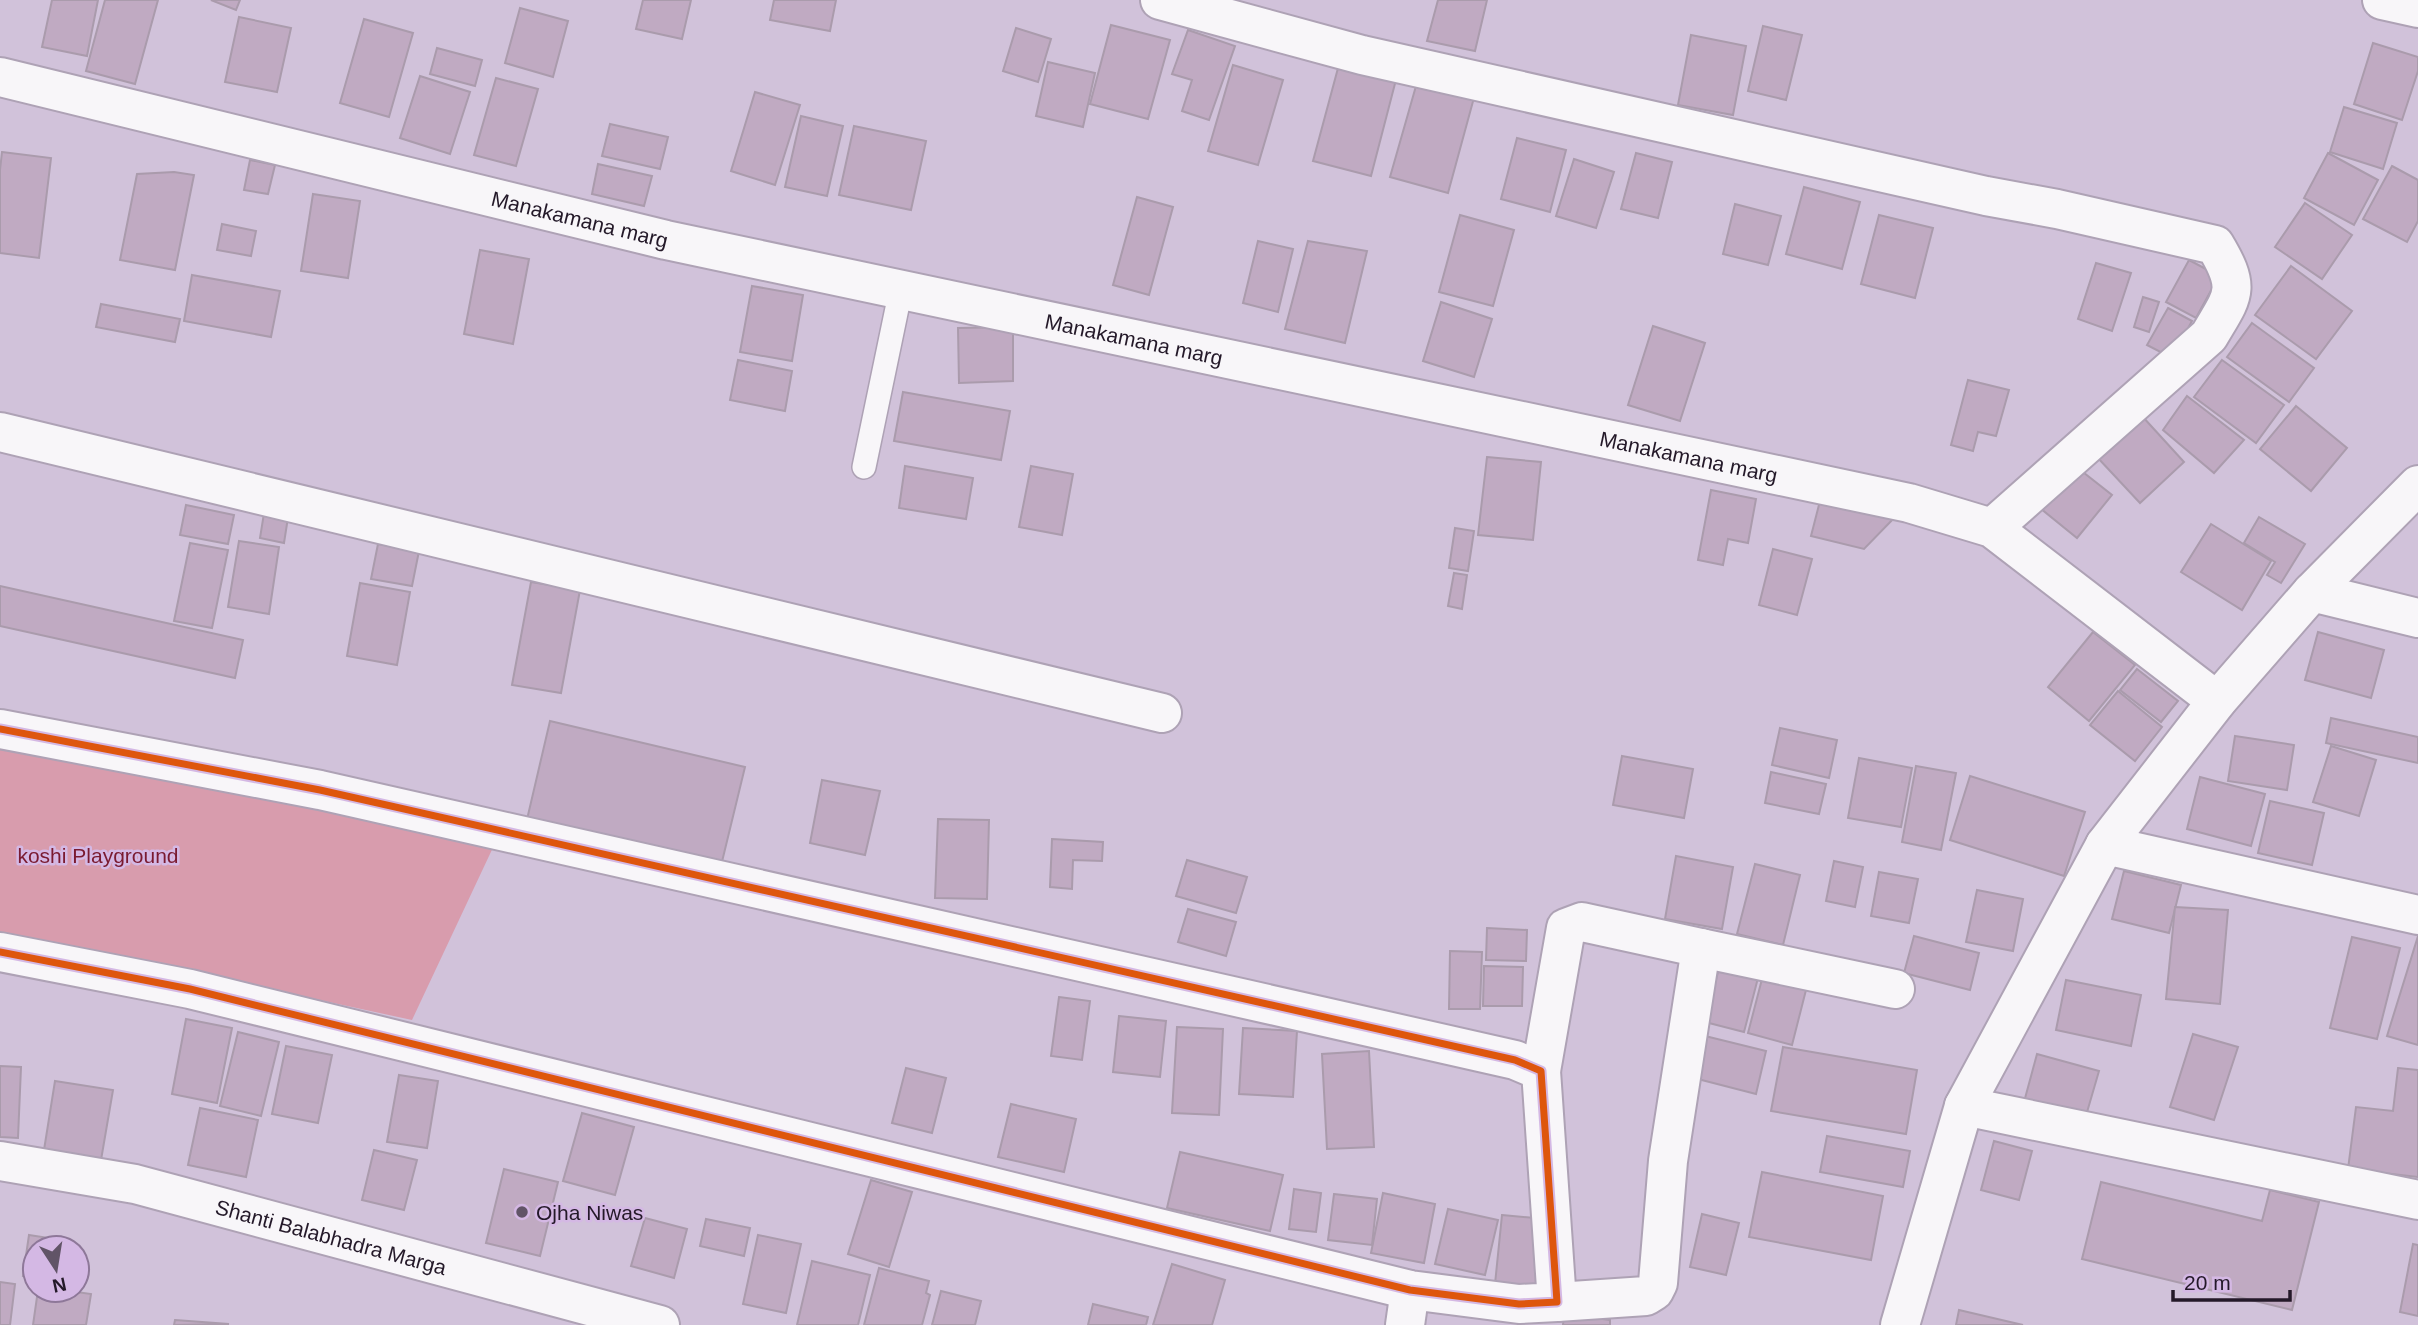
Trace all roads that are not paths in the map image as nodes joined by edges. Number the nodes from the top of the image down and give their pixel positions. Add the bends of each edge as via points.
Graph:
1 (1160, 0) edge
2 (2382, 0) edge
3 (2418, 8) edge
4 (0, 77) edge
5 (901, 289) junction
6 (0, 432) edge
7 (864, 467) dead end
8 (2418, 485) edge
9 (1992, 528) junction
10 (2312, 592) junction
11 (2418, 618) edge
12 (2217, 701) junction
13 (1162, 712) dead end
14 (0, 729) edge
15 (2105, 845) junction
16 (2418, 915) edge
17 (1701, 948) junction
18 (0, 952) edge
19 (1895, 989) dead end
20 (1541, 1071) junction
21 (1964, 1106) junction
22 (0, 1161) edge
23 (2418, 1200) edge
24 (1557, 1302) junction
25 (1408, 1307) edge
26 (660, 1325) edge
27 (1900, 1325) edge

1 - 9 street via 1362,55 2215,245 2229,268 2233,295 2208,337
2 - 3 street
4 - 5 street, Manakamana marg via 666,240
5 - 7 lane
5 - 9 street, Manakamana marg via 1909,503
6 - 13 street
8 - 10 street
9 - 12 street, Manakamana marg
10 - 11 street
10 - 12 street
12 - 15 street
14 - 20 street via 334,793 1502,1057
15 - 16 street
15 - 21 street
17 - 19 street
17 - 20 street via 1582,922 1566,929
17 - 24 street via 1668,1161 1658,1283 1646,1296
18 - 25 street via 190,989
20 - 24 street
21 - 23 street
21 - 27 street
22 - 26 street, Shanti Balabhadra Marga via 135,1184
24 - 25 street

